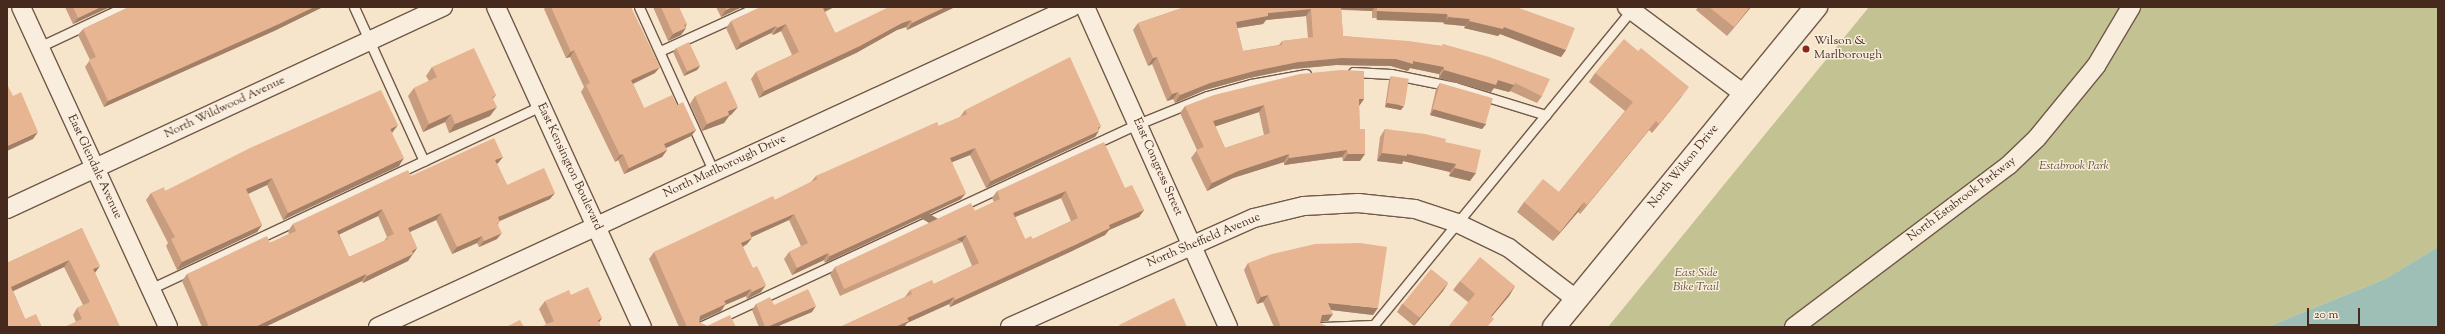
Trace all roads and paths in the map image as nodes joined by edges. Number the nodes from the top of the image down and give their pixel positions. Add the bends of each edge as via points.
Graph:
1 (21, 7) edge
2 (124, 7) edge
3 (354, 7) edge
4 (443, 7) edge
5 (496, 7) edge
6 (639, 7) edge
7 (757, 7) edge
8 (1072, 7) edge
9 (1086, 7) edge
10 (1816, 7) edge
11 (2131, 7) edge
12 (1631, 8) edge
13 (369, 41) junction
14 (39, 47) junction
15 (660, 51) junction
16 (1344, 72) edge
17 (1315, 73) edge
18 (1744, 94) junction
19 (541, 106) junction
20 (1546, 115) junction
21 (1138, 124) junction
22 (424, 160) junction
23 (95, 168) junction
24 (714, 172) junction
25 (7, 209) edge
26 (1457, 223) junction
27 (596, 226) junction
28 (1192, 245) junction
29 (150, 289) junction
30 (1576, 299) junction
31 (1373, 326) edge
32 (168, 327) edge
33 (378, 327) edge
34 (642, 327) edge
35 (700, 327) edge
36 (1010, 327) edge
37 (1228, 327) edge
38 (1321, 327) edge
39 (1554, 327) edge
40 (1794, 327) edge

1 - 14 street, East Glendale Avenue
2 - 14 lane
3 - 13 lane
4 - 13 street, North Wildwood Avenue
5 - 19 street, East Kensington Boulevard
6 - 15 lane
7 - 15 lane
8 - 24 street, North Marlborough Drive
9 - 21 street, East Congress Street
10 - 18 street, North Wilson Drive
11 - 40 street, North Estabrook Parkway via 2096,66 2037,138 2010,166
12 - 18 street
12 - 20 lane
13 - 22 lane
13 - 23 street, North Wildwood Avenue
14 - 23 street, East Glendale Avenue
15 - 24 lane
16 - 20 lane via 1391,74 1455,87
17 - 21 lane via 1265,81 1207,96
18 - 30 street, North Wilson Drive
19 - 22 lane
19 - 27 street, East Kensington Boulevard
20 - 26 lane
21 - 28 street, East Congress Street
21 - 35 lane
22 - 29 lane
23 - 25 street, North Wildwood Avenue
23 - 29 street, East Glendale Avenue
24 - 27 street, North Marlborough Drive
26 - 28 street, North Sheffield Avenue via 1414,209 1358,202 1304,206 1254,218
26 - 30 street, North Sheffield Avenue via 1509,248
26 - 31 lane
27 - 33 street, North Marlborough Drive
27 - 34 street, East Kensington Boulevard
28 - 36 street, North Sheffield Avenue
28 - 37 street, East Congress Street
29 - 32 street, East Glendale Avenue
30 - 39 street, North Wilson Drive
31 - 38 lane

